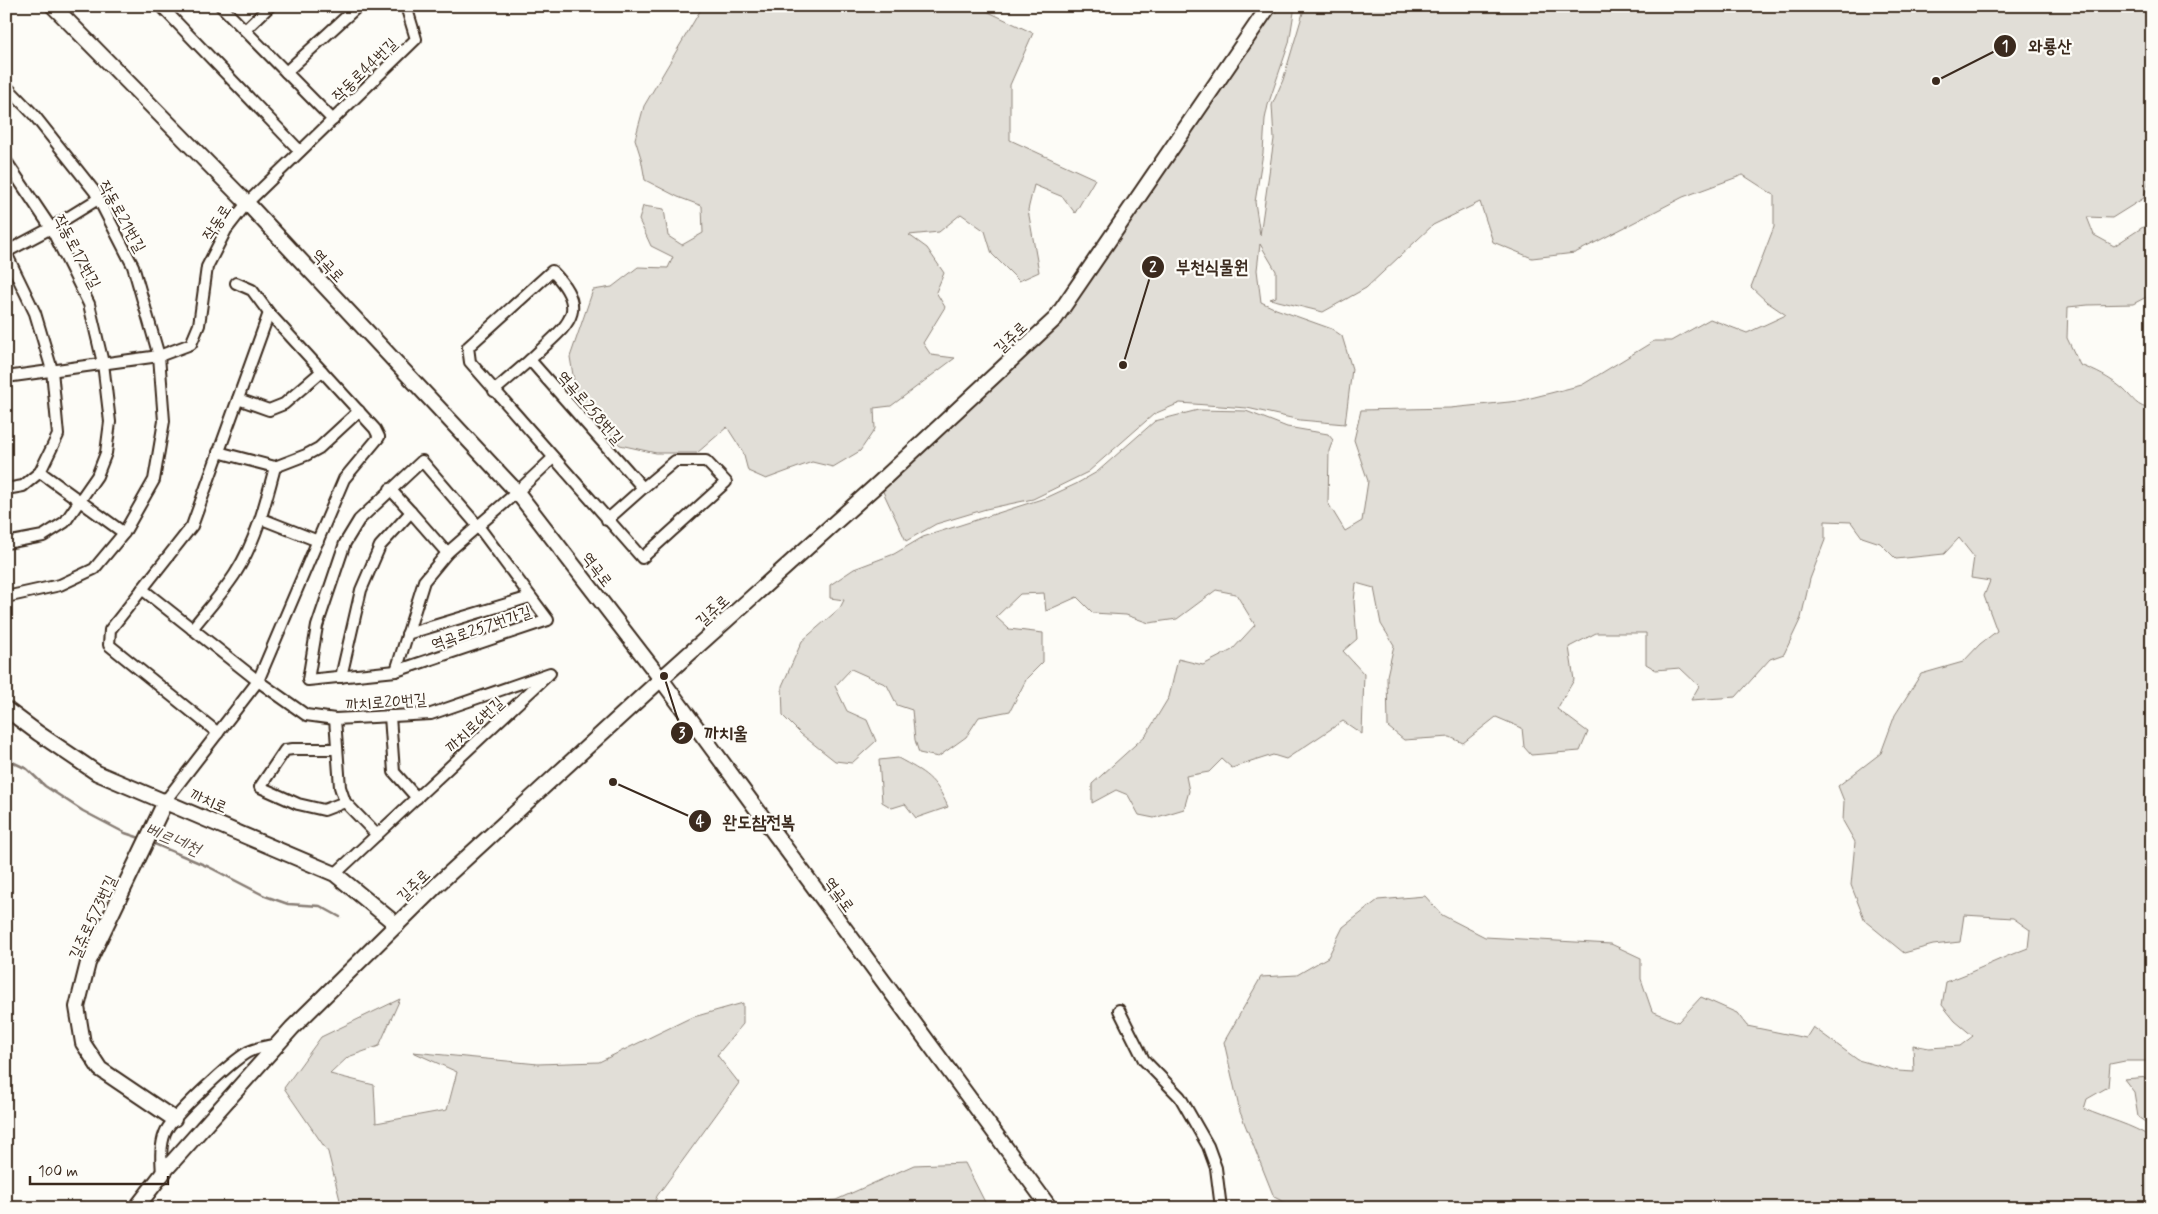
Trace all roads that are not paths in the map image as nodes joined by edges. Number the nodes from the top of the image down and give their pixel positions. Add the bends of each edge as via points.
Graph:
1 (53, 6) edge
2 (161, 6) edge
3 (222, 6) edge
4 (270, 6) edge
5 (358, 6) edge
6 (406, 6) edge
7 (1270, 6) edge
8 (245, 30) junction
9 (286, 72) junction
10 (8, 93) edge
11 (333, 120) junction
12 (300, 151) junction
13 (6, 161) edge
14 (98, 199) junction
15 (247, 203) junction
16 (51, 228) junction
17 (6, 253) edge
18 (236, 283) dead end
19 (269, 313) junction
20 (159, 356) junction
21 (530, 360) junction
22 (103, 363) junction
23 (52, 370) junction
24 (322, 370) junction
25 (6, 377) edge
26 (494, 391) junction
27 (238, 399) junction
28 (359, 412) junction
29 (218, 452) junction
30 (552, 459) junction
31 (274, 467) junction
32 (40, 472) junction
33 (643, 488) junction
34 (6, 489) edge
35 (390, 489) junction
36 (517, 492) junction
37 (81, 501) junction
38 (411, 512) junction
39 (262, 518) junction
40 (607, 520) junction
41 (478, 526) junction
42 (124, 533) junction
43 (318, 541) junction
44 (6, 544) edge
45 (447, 552) junction
46 (142, 589) junction
47 (6, 597) edge
48 (530, 597) junction
49 (192, 629) junction
50 (407, 634) junction
51 (396, 671) junction
52 (550, 673) joint
53 (342, 677) junction
54 (661, 680) junction
55 (258, 681) junction
56 (6, 709) edge
57 (390, 716) junction
58 (335, 719) junction
59 (218, 732) junction
60 (336, 749) junction
61 (417, 798) junction
62 (166, 800) junction
63 (345, 802) junction
64 (377, 835) junction
65 (336, 874) junction
66 (397, 925) junction
67 (1119, 1010) dead end
68 (278, 1044) junction
69 (174, 1119) junction
70 (162, 1175) junction
71 (136, 1208) edge
72 (1050, 1208) edge
73 (1221, 1208) edge

1 - 15 street, 역곡로
2 - 12 street
3 - 8 street
4 - 8 street
5 - 9 street
6 - 11 street, 작동로44번길 via 416,39
7 - 54 street, 길주로 via 1055,319
8 - 9 street
9 - 11 street
10 - 14 street, 작동로21번길 via 34,115
11 - 12 street, 작동로
12 - 15 street, 작동로
13 - 16 street, 작동로17번길
14 - 16 street
14 - 20 street, 작동로21번길 via 133,266
15 - 20 street, 작동로 via 226,230 207,267 199,325 191,344
15 - 36 street, 역곡로
16 - 17 street
16 - 22 street, 작동로17번길 via 89,304
17 - 23 street via 35,313
18 - 19 street via 252,290
19 - 24 street
19 - 27 street
20 - 22 street, 작동로
20 - 42 street, 작동로21번길 via 164,421 154,480
21 - 26 street
21 - 26 street via 570,320 573,302 565,285 552,271 468,347 470,362
21 - 33 street, 역곡로258번길
22 - 23 street, 작동로
22 - 37 street, 작동로17번길 via 110,422 106,453 97,476
23 - 25 street, 작동로
23 - 32 street via 58,435
24 - 27 street via 284,404 269,410
24 - 28 street
26 - 30 street
27 - 29 street
28 - 31 street via 319,448
28 - 43 street via 379,437 344,479
29 - 31 street
29 - 46 street via 192,526
30 - 36 street
30 - 40 street
31 - 39 street
32 - 34 street via 22,486
32 - 37 street
33 - 40 street
33 - 40 street via 675,461 706,461 726,482 642,558
35 - 38 street
35 - 41 street, 역곡로257번가길 via 422,461
35 - 53 street, 역곡로257번가길 via 359,520 345,543 317,626 308,680
36 - 41 street
36 - 54 street, 역곡로
37 - 42 street
37 - 44 street, 작동로17번길 via 65,522 43,536
38 - 45 street
38 - 53 street via 380,546 361,590
39 - 43 street
39 - 49 street via 234,574
41 - 45 street
41 - 48 street, 역곡로257번가길
42 - 47 street, 작동로21번길 via 94,569 60,585
43 - 55 street
45 - 50 street via 424,581
46 - 49 street, 까치로20번길
46 - 59 street via 110,630 109,644
48 - 50 street
48 - 51 street, 역곡로257번가길 via 548,620
49 - 55 street, 까치로20번길
50 - 51 street
51 - 53 street, 역곡로257번가길
52 - 57 street, 까치로20번길 via 431,714
52 - 61 street, 까치로6번길
54 - 66 street, 길주로
54 - 72 street, 역곡로
55 - 58 street, 까치로20번길 via 306,715
55 - 59 street
56 - 62 street, 까치로 via 97,773
57 - 58 street, 까치로20번길
57 - 61 street via 394,772
58 - 60 street
59 - 62 street
60 - 63 street
60 - 63 street via 285,750 260,788 298,804 324,810
61 - 64 street, 까치로6번길
62 - 65 street, 까치로
62 - 69 street, 길주로573번길 via 88,963 77,1007 83,1043 100,1069
63 - 64 street
64 - 65 street, 까치로6번길
65 - 66 street, 까치로
66 - 68 street, 길주로
67 - 73 street via 1144,1060 1180,1097 1208,1146 1216,1168
68 - 69 street via 248,1052 216,1077
68 - 70 street, 길주로
69 - 70 street via 165,1132 161,1151
70 - 71 street, 길주로

